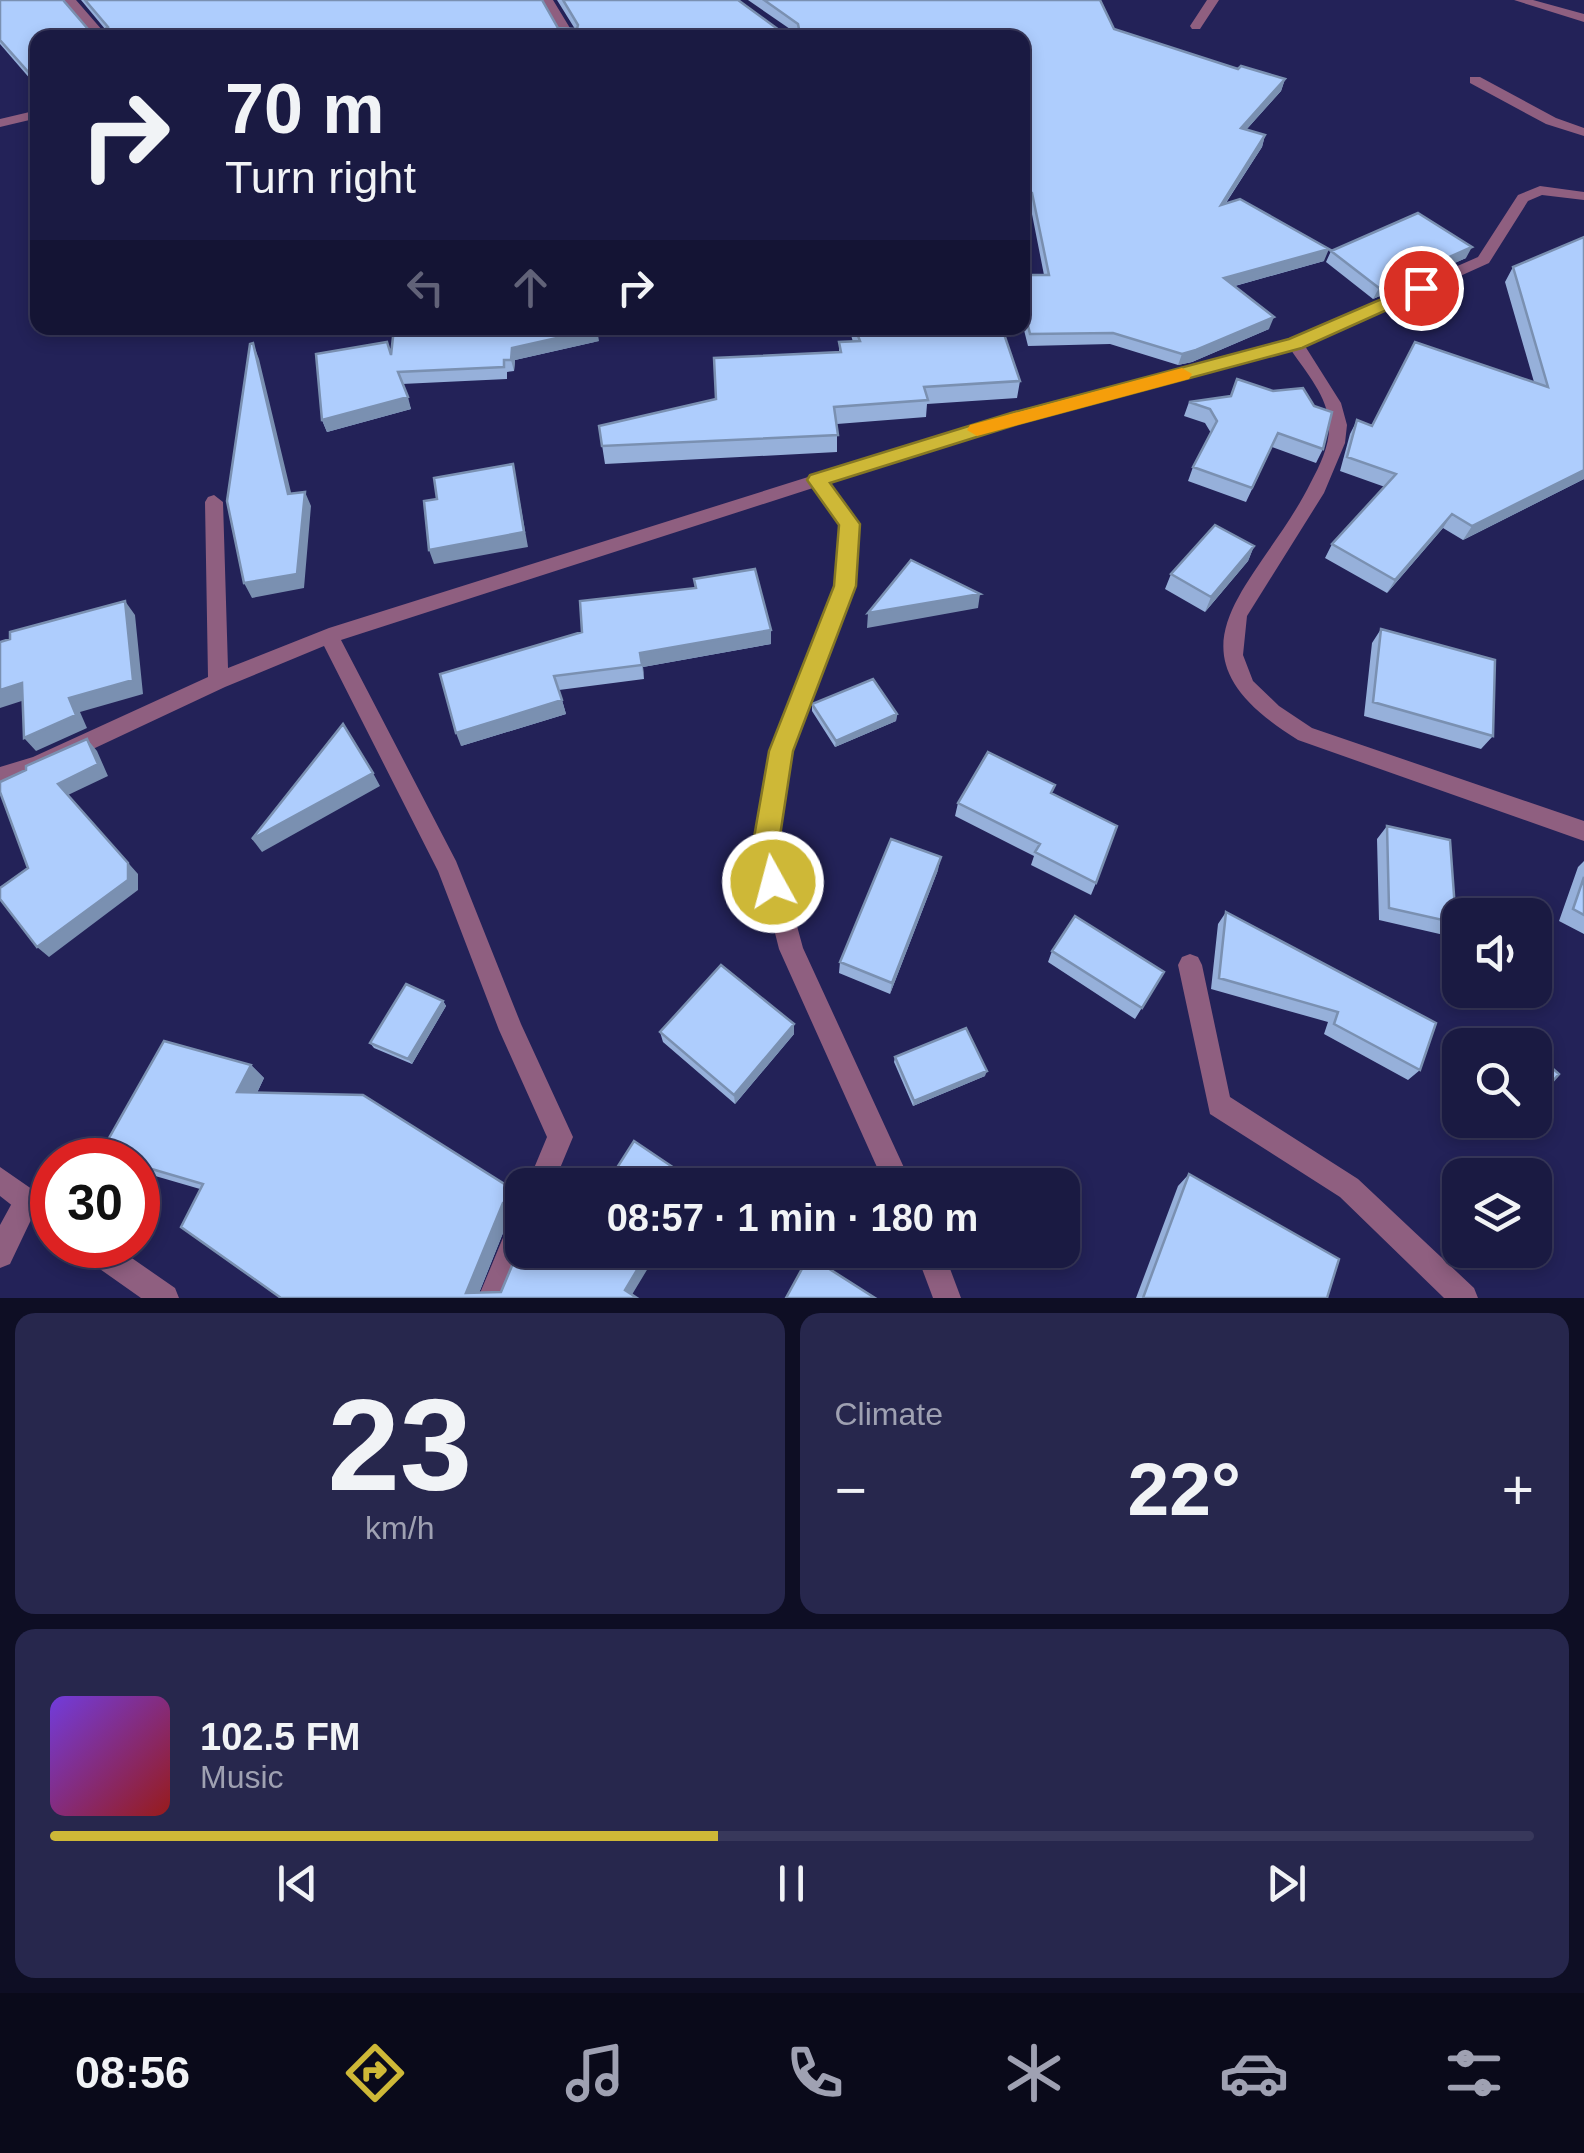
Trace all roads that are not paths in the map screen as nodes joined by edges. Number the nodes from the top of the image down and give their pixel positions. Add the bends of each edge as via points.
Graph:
1 (69, 0) edge
2 (547, 0) edge
3 (1213, 0) edge
4 (1520, 0) edge
5 (1584, 18) edge
6 (1196, 26) dead end
7 (96, 30) edge
8 (565, 30) edge
9 (1476, 80) dead end
10 (30, 116) edge
11 (0, 123) edge
12 (1584, 132) edge
13 (1584, 196) edge
14 (1295, 344) junction
15 (817, 480) junction
16 (214, 502) dead end
17 (330, 636) junction
18 (218, 681) junction
19 (0, 776) edge
20 (1584, 831) edge
21 (1190, 965) dead end
22 (547, 1168) edge
23 (891, 1168) edge
24 (0, 1180) edge
25 (27, 1201) junction
26 (30, 1203) edge
27 (0, 1254) edge
28 (505, 1267) edge
29 (123, 1268) edge
30 (935, 1268) edge
31 (165, 1298) edge
32 (492, 1298) edge
33 (946, 1298) edge
34 (1464, 1298) edge

1 - 7 street
2 - 8 street
3 - 6 street
4 - 5 street
9 - 12 street
10 - 11 street
13 - 14 street via 1540,190 1523,198 1484,260
14 - 15 street via 1011,419
14 - 20 street via 1332,398 1339,430 1334,461 1237,615 1230,638 1248,691 1305,734
15 - 17 street
15 - 23 street via 849,524 845,586 781,751 765,849 790,949
16 - 18 street
17 - 18 street
17 - 22 street via 448,868 510,1030 560,1137
18 - 19 street via 38,765
21 - 34 street via 1219,1106 1349,1188
24 - 25 street
25 - 26 street
25 - 27 street
28 - 32 street
29 - 31 street
30 - 33 street

